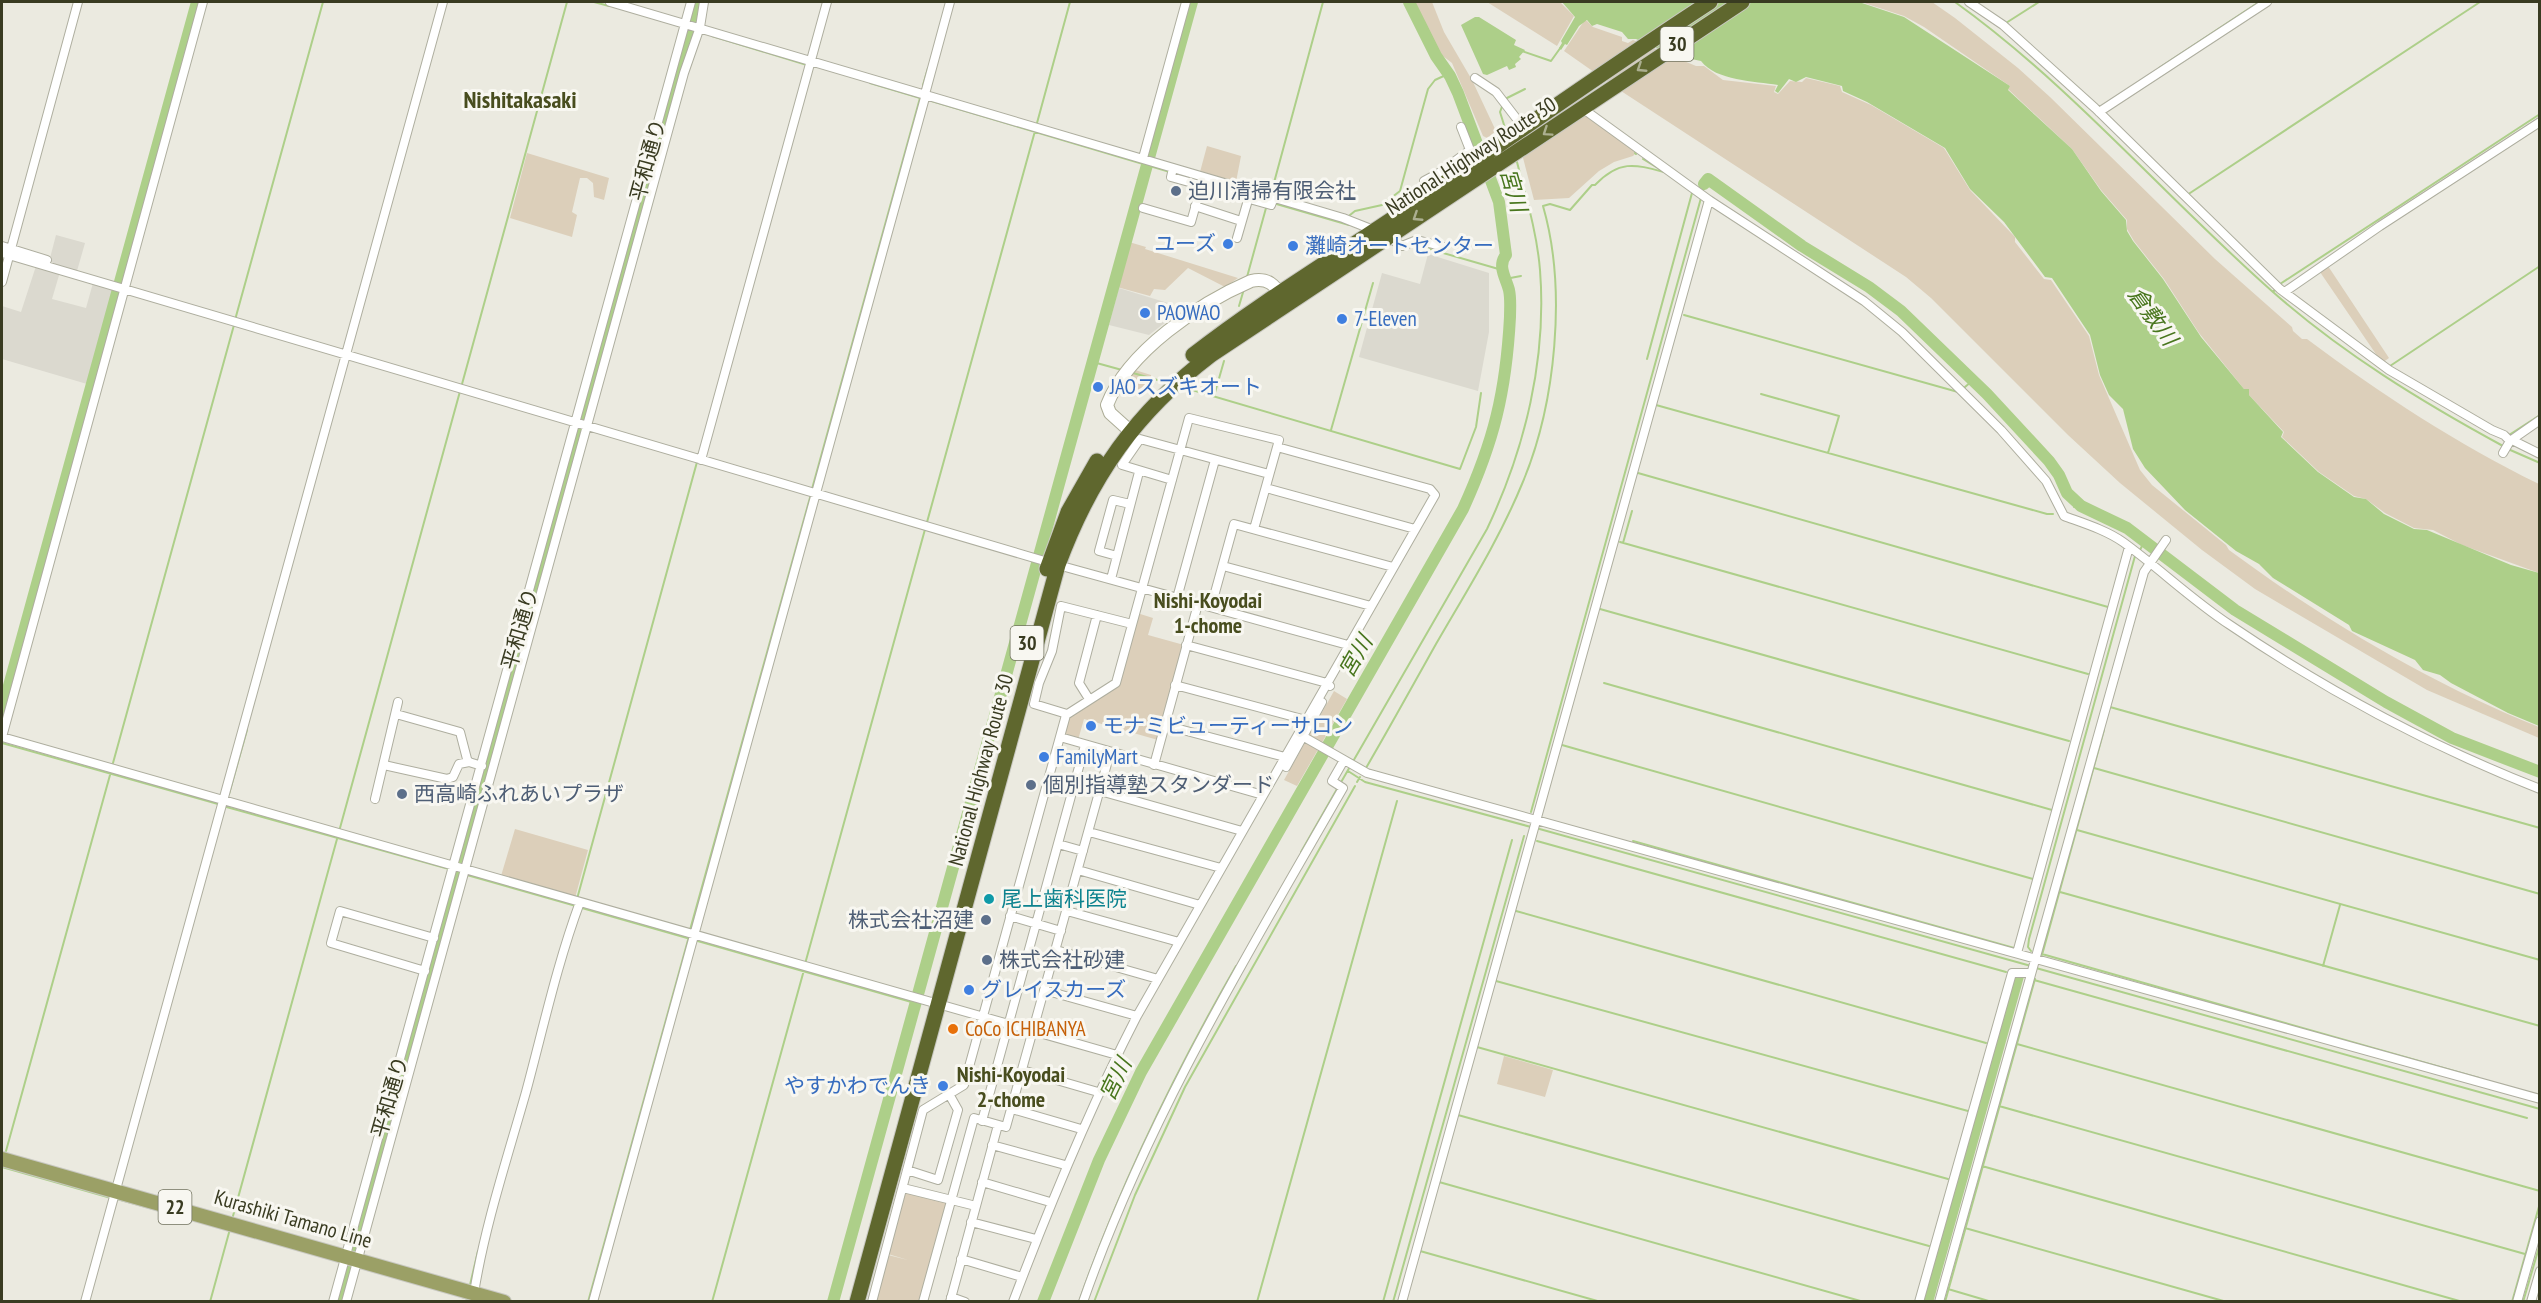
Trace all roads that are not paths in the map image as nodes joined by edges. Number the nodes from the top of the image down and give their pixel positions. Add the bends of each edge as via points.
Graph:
1 (78, 2) edge
2 (203, 2) edge
3 (443, 2) edge
4 (610, 2) edge
5 (692, 2) edge
6 (704, 2) edge
7 (827, 2) edge
8 (950, 2) edge
9 (1186, 2) edge
10 (1710, 2) edge
11 (1742, 2) edge
12 (1969, 2) edge
13 (2267, 2) edge
14 (685, 26) junction
15 (698, 30) junction
16 (810, 64) junction
17 (1475, 78) dead end
18 (925, 96) junction
19 (1582, 108) junction
20 (2097, 110) junction
21 (2540, 122) edge
22 (1461, 127) dead end
23 (1523, 127) junction
24 (1147, 159) junction
25 (1203, 182) junction
26 (1424, 182) dead end
27 (1446, 183) junction
28 (1246, 195) junction
29 (1709, 200) junction
30 (1195, 206) junction
31 (1143, 208) dead end
32 (1241, 221) junction
33 (1381, 233) junction
34 (1237, 238) dead end
35 (1444, 247) dead end
36 (7, 251) edge
37 (36, 260) junction
38 (47, 260) dead end
39 (2, 282) edge
40 (120, 288) junction
41 (2281, 288) junction
42 (1284, 299) junction
43 (348, 356) junction
44 (2540, 420) edge
45 (583, 424) junction
46 (1126, 428) junction
47 (2507, 443) junction
48 (1277, 447) junction
49 (1180, 450) junction
50 (2540, 454) edge
51 (699, 459) junction
52 (1215, 460) junction
53 (1139, 471) junction
54 (1269, 474) junction
55 (1172, 480) junction
56 (1266, 488) junction
57 (813, 492) junction
58 (1130, 504) junction
59 (1254, 529) junction
60 (1415, 529) junction
61 (2164, 543) dead end
62 (2134, 551) junction
63 (1117, 556) junction
64 (1045, 561) junction
65 (2150, 562) junction
66 (1223, 566) junction
67 (1393, 567) junction
68 (1111, 579) junction
69 (1142, 588) junction
70 (1177, 598) junction
71 (1198, 604) junction
72 (1371, 606) junction
73 (1211, 607) junction
74 (1097, 615) junction
75 (1132, 624) junction
76 (1186, 645) junction
77 (1348, 645) junction
78 (1327, 683) junction
79 (1175, 685) junction
80 (1089, 699) junction
81 (398, 702) dead end
82 (396, 714) junction
83 (1067, 714) junction
84 (1306, 720) junction
85 (1164, 725) junction
86 (2, 737) edge
87 (1060, 737) junction
88 (1306, 738) junction
89 (1085, 745) junction
90 (1110, 753) junction
91 (1285, 757) junction
92 (469, 762) junction
93 (1347, 762) junction
94 (384, 765) junction
95 (482, 765) junction
96 (1154, 765) junction
97 (1049, 776) junction
98 (1074, 784) junction
99 (2540, 789) edge
100 (1100, 791) junction
101 (1263, 795) junction
102 (375, 799) dead end
103 (224, 803) junction
104 (1536, 825) junction
105 (1089, 831) junction
106 (1242, 831) junction
107 (1058, 844) junction
108 (1083, 851) junction
109 (1221, 868) junction
110 (461, 870) junction
111 (1078, 870) junction
112 (577, 904) junction
113 (1200, 905) junction
114 (1067, 911) junction
115 (1010, 916) junction
116 (1037, 923) junction
117 (1061, 931) junction
118 (434, 938) junction
119 (693, 938) junction
120 (1179, 942) junction
121 (1056, 950) junction
122 (2017, 953) junction
123 (2033, 966) junction
124 (425, 971) junction
125 (1158, 979) junction
126 (1044, 990) junction
127 (926, 1002) junction
128 (1137, 1016) junction
129 (982, 1018) junction
130 (1008, 1025) junction
131 (1032, 1031) junction
132 (1117, 1055) junction
133 (1022, 1070) junction
134 (1098, 1092) junction
135 (950, 1094) junction
136 (2540, 1099) edge
137 (1012, 1109) junction
138 (982, 1121) junction
139 (998, 1125) junction
140 (1082, 1129) junction
141 (992, 1144) junction
142 (2, 1159) edge
143 (1065, 1165) junction
144 (907, 1170) junction
145 (982, 1182) junction
146 (903, 1188) junction
147 (114, 1195) junction
148 (951, 1200) junction
149 (1050, 1202) junction
150 (975, 1206) junction
151 (2540, 1221) edge
152 (971, 1222) junction
153 (1036, 1239) junction
154 (352, 1257) junction
155 (961, 1259) junction
156 (2540, 1270) edge
157 (1022, 1276) junction
158 (471, 1296) edge
159 (951, 1299) edge
160 (85, 1302) edge
161 (333, 1302) edge
162 (346, 1302) edge
163 (504, 1302) edge
164 (593, 1302) edge
165 (848, 1302) edge
166 (857, 1302) edge
167 (872, 1302) edge
168 (923, 1302) edge
169 (965, 1302) edge
170 (1013, 1302) edge
171 (1083, 1302) edge
172 (1402, 1302) edge
173 (1919, 1302) edge
174 (1939, 1302) edge
175 (2517, 1302) edge
176 (2531, 1302) edge

1 - 36 street
2 - 40 street
3 - 43 street
4 - 14 street
5 - 14 street, 平和通り
6 - 15 street
7 - 16 street
8 - 18 street
9 - 24 street
10 - 23 highway, National Highway Route 30 / 30
11 -> 19 highway, National Highway Route 30 / 30
12 - 20 street via 2003,26
13 - 20 street
14 - 15 street
14 - 45 street, 平和通り
15 - 16 street
15 - 45 street
16 - 18 street
16 - 51 street
17 - 23 street via 1496,92
18 - 24 street
18 - 57 street
19 -> 27 highway, National Highway Route 30 / 30 via 1484,174
19 - 29 street
20 - 41 street
21 - 41 street
22 - 27 street via 1470,150
23 - 27 highway, National Highway Route 30 / 30
24 - 25 street
25 - 28 street
25 - 30 street
26 - 27 street
27 - 33 highway, National Highway Route 30 / 30
28 - 32 street
28 - 33 street via 1353,221
29 - 62 street via 1892,324 2023,454 2053,492 2064,516 2121,541
29 - 104 street
30 - 31 street via 1191,222
30 - 32 street
32 - 34 street
33 - 35 street via 1402,246 1417,240
33 - 42 highway, National Highway Route 30 / 30
36 - 37 street
36 - 39 street
37 - 38 street
37 - 40 street
40 - 43 street
40 - 86 street
41 - 47 street via 2387,368
42 - 46 highway, National Highway Route 30 / 30 via 1189,371
42 - 46 street via 1266,280 1246,283 1190,314 1129,371 1107,405
43 - 45 street
43 - 103 street
44 - 47 street
45 - 51 street
45 - 95 street, 平和通り
45 - 110 street
46 - 64 highway, National Highway Route 30 / 30 via 1086,500
47 - 50 street
48 - 49 street via 1279,440 1189,418
48 - 54 street
48 - 60 street via 1434,491
49 - 52 street
49 - 53 street via 1140,439 1122,465
49 - 55 street
51 - 57 street
52 - 54 street
52 - 70 street
53 - 55 street
53 - 58 street
54 - 56 street
55 - 69 street
56 - 59 street
56 - 60 street
57 - 64 street
57 - 119 street
58 - 63 street
58 - 63 street via 1113,500 1099,551
59 - 66 street via 1234,524
59 - 67 street
60 - 67 street
61 - 65 street
62 - 65 street
62 - 122 street
63 - 68 street
64 - 68 street
64 - 127 highway, National Highway Route 30 / 30
65 - 99 street via 2229,624 2338,694 2405,729
65 - 123 street
66 - 72 street
66 - 73 street
67 - 72 street
68 - 69 street
69 - 70 street
69 - 75 street
70 - 71 street
71 - 73 street
71 - 76 street
72 - 77 street
73 - 77 street
74 - 75 street
74 - 80 street via 1079,682
74 - 83 street via 1061,606 1052,651 1034,705
75 - 80 street via 1116,683
76 - 78 street
76 - 79 street
77 - 78 street
78 - 84 street
78 - 88 street via 1330,686
79 - 84 street
79 - 85 street
80 - 83 street
81 - 82 street
82 - 92 street via 460,732
82 - 94 street
83 - 87 street
84 - 91 street
85 - 91 street
85 - 96 street
86 - 103 street
87 - 89 street
87 - 97 street
88 - 93 street
88 - 101 street via 1274,786
89 - 90 street
89 - 98 street
90 - 96 street
90 - 100 street
91 - 101 street
92 - 94 street via 459,764 453,777 447,779
92 - 95 street
93 - 104 street via 1367,772
93 - 171 street via 1332,781 1343,788 1160,1115
94 - 102 street
95 - 110 street, 平和通り
96 - 101 street
97 - 98 street
97 - 115 street
98 - 107 street
100 - 105 street
100 - 106 street
101 - 106 street
103 - 110 street
103 - 147 street
104 - 122 street
104 - 172 street
105 - 108 street
105 - 109 street
106 - 109 street
107 - 108 street
107 - 116 street
108 - 111 street
109 - 113 street
110 - 112 street
110 - 118 street, 平和通り
110 - 154 street
111 - 113 street
111 - 114 street
112 - 119 street
112 - 158 street
113 - 120 street
114 - 117 street
114 - 120 street
115 - 116 street
115 - 129 street
116 - 117 street
116 - 130 street
117 - 121 street
118 - 124 street, 平和通り
118 - 124 street via 340,911 331,943
119 - 127 street
119 - 164 street
120 - 125 street
121 - 125 street
121 - 126 street
122 - 123 street
123 - 136 street
123 - 173 street via 2012,973
123 - 174 street
124 - 154 street, 平和通り
125 - 128 street
126 - 128 street
126 - 131 street
127 - 129 street
127 - 165 highway, National Highway Route 30 / 30
127 - 166 highway, National Highway Route 30 / 30
128 - 132 street
129 - 130 street
129 - 135 street via 964,1085
130 - 131 street
130 - 138 street
131 - 132 street
131 - 133 street
132 - 134 street
133 - 134 street
133 - 137 street
134 - 140 street
135 - 144 street via 923,1110
135 - 144 street via 958,1110 938,1180
137 - 139 street via 1006,1127
137 - 140 street
138 - 139 street
138 - 148 street via 974,1118
139 - 141 street
140 - 143 street
141 - 143 street
141 - 145 street
142 - 147 main road, Kurashiki Tamano Line / 22
143 - 149 street
144 - 146 street
145 - 149 street
145 - 150 street
146 - 148 street
146 - 167 street
147 - 154 main road, Kurashiki Tamano Line / 22
147 - 160 street
148 - 150 street
148 - 168 street
149 - 153 street
150 - 152 street
151 - 175 street
152 - 153 street
152 - 155 street
153 - 157 street
154 - 158 main road, Kurashiki Tamano Line / 22
154 - 161 street
154 - 162 street
155 - 157 street
155 - 159 street
156 - 176 street
157 - 170 street
158 - 163 main road, Kurashiki Tamano Line / 22
159 - 169 street

